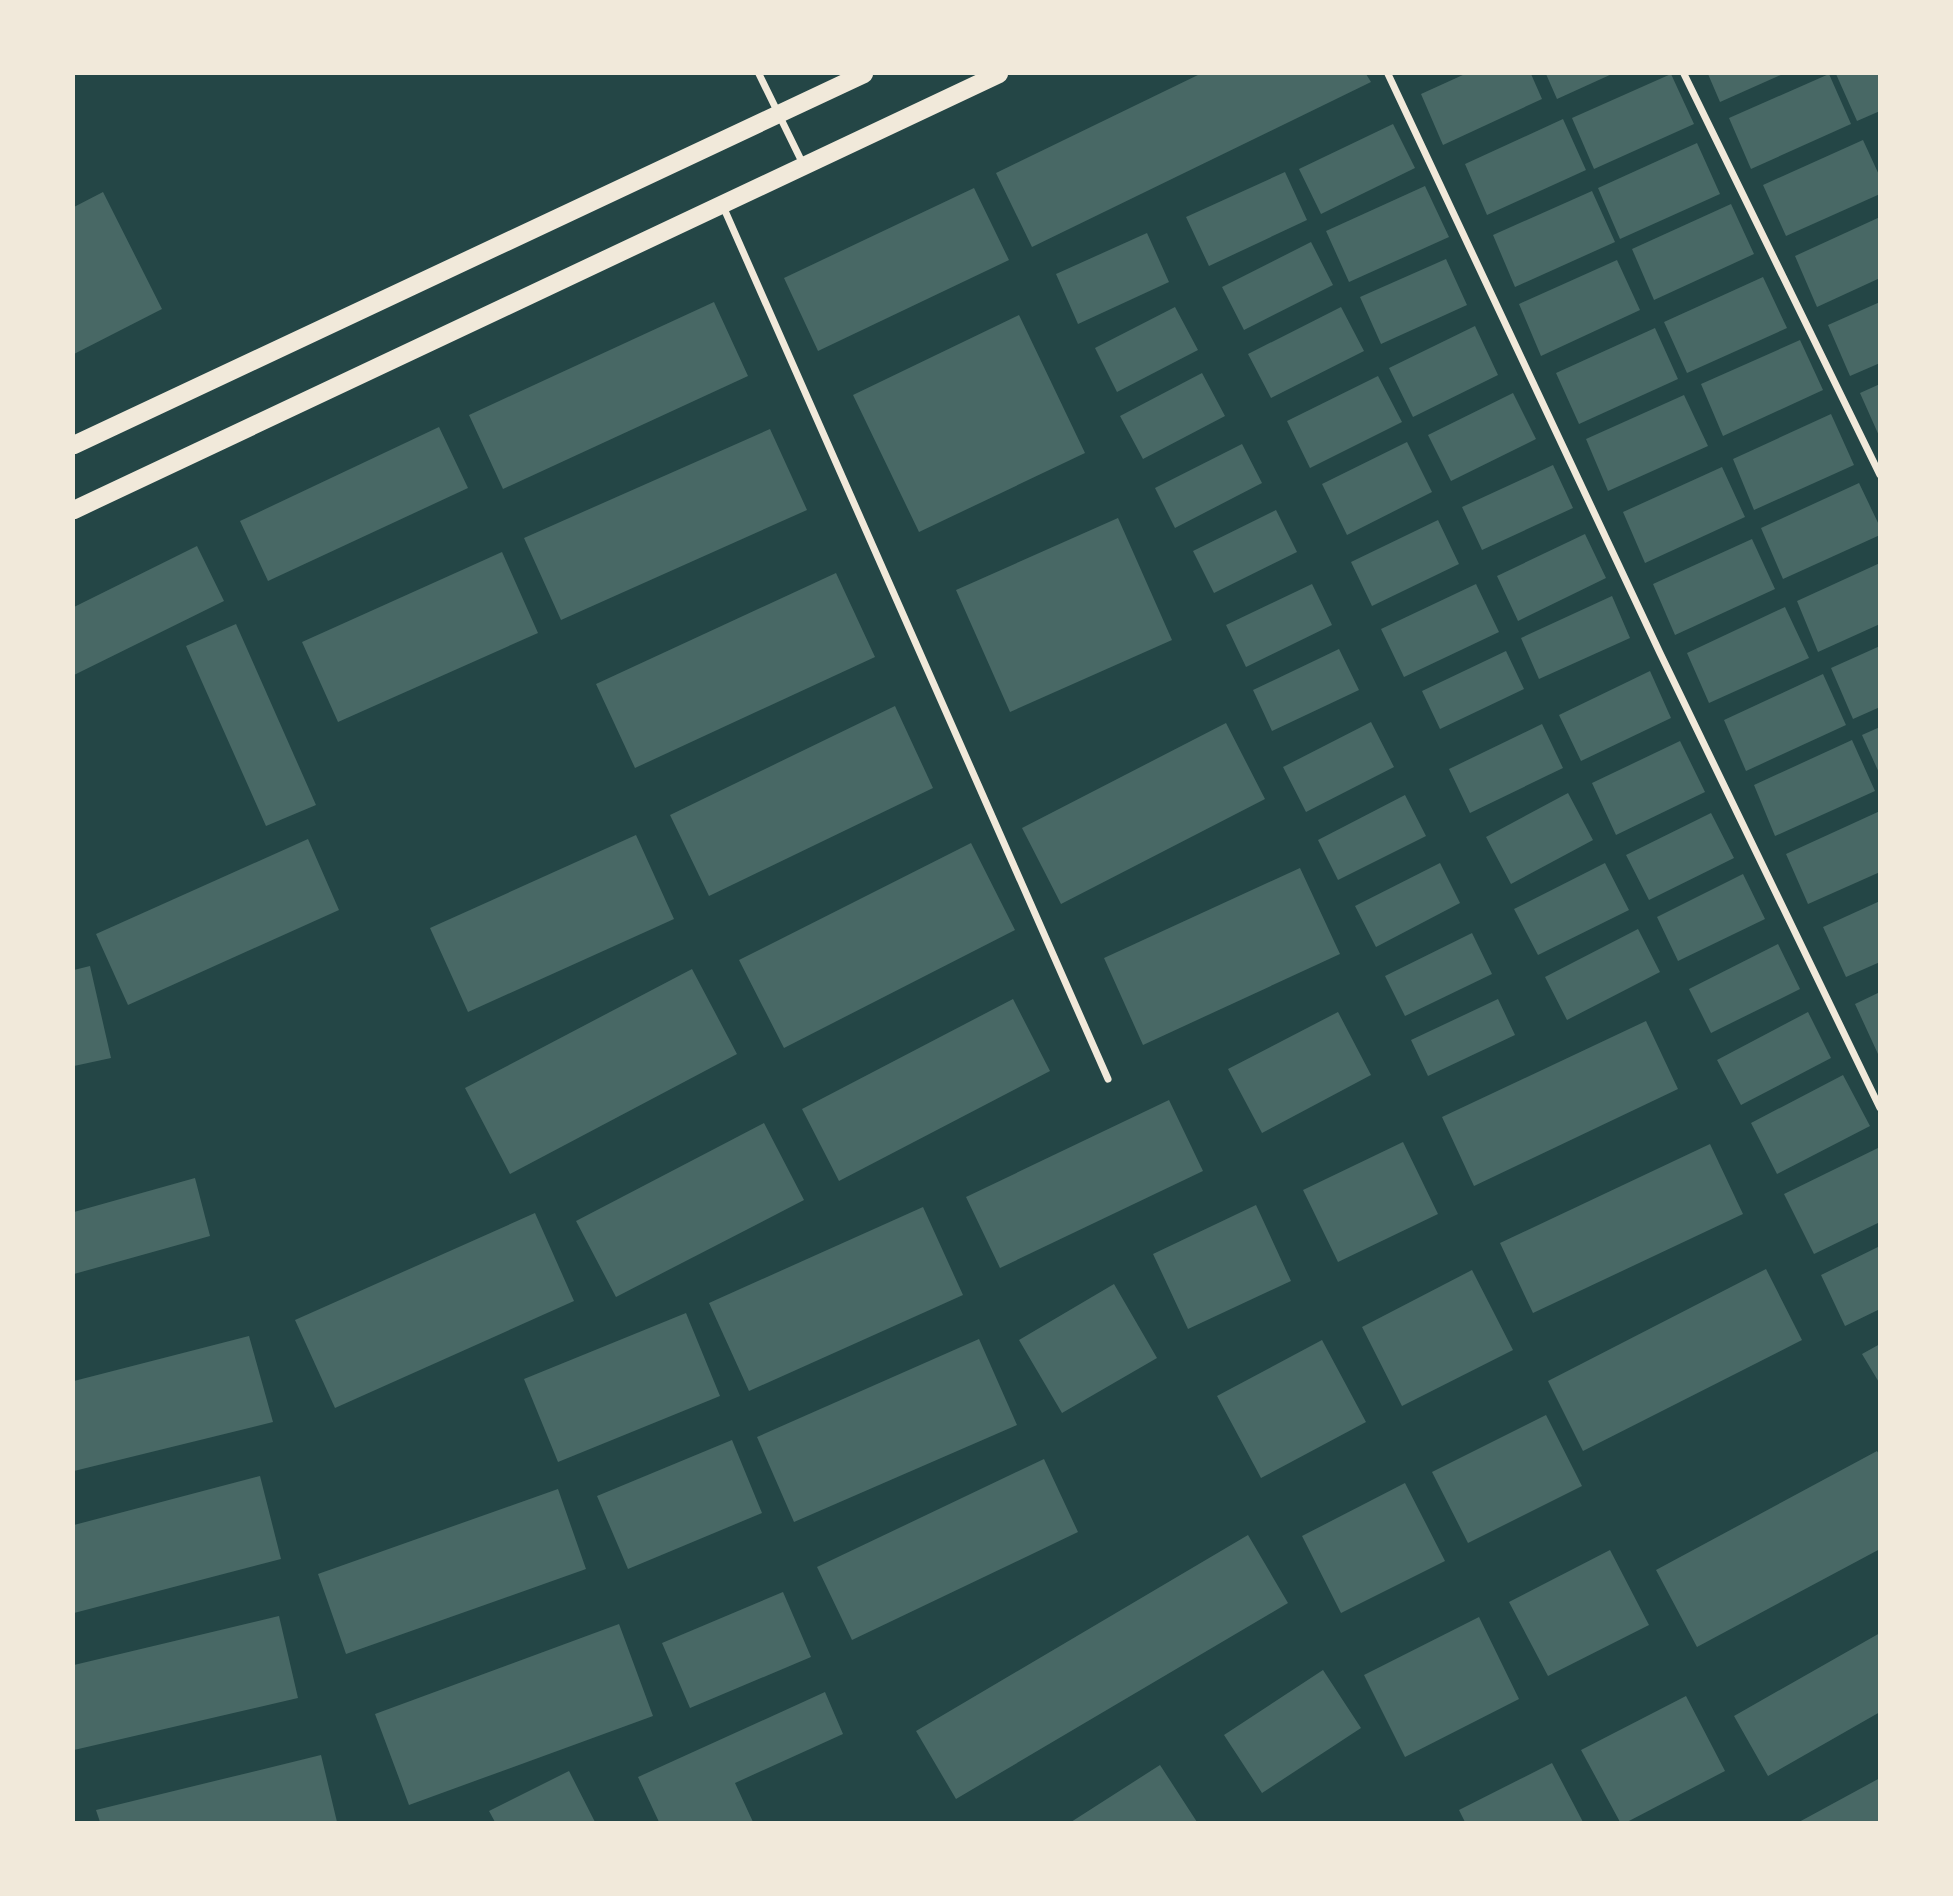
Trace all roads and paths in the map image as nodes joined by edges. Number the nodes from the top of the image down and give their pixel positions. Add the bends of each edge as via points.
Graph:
1 (759, 74) edge
2 (864, 74) edge
3 (999, 74) edge
4 (1388, 74) edge
5 (1684, 74) edge
6 (779, 114) junction
7 (803, 166) junction
8 (721, 204) junction
9 (74, 445) edge
10 (1880, 475) edge
11 (74, 510) edge
12 (1108, 1079) dead end
13 (1880, 1108) edge

1 - 6 street
2 - 6 main road
3 - 7 main road
4 - 13 street
5 - 10 street
6 - 7 street
6 - 9 main road
7 - 8 main road
8 - 11 main road
8 - 12 street

